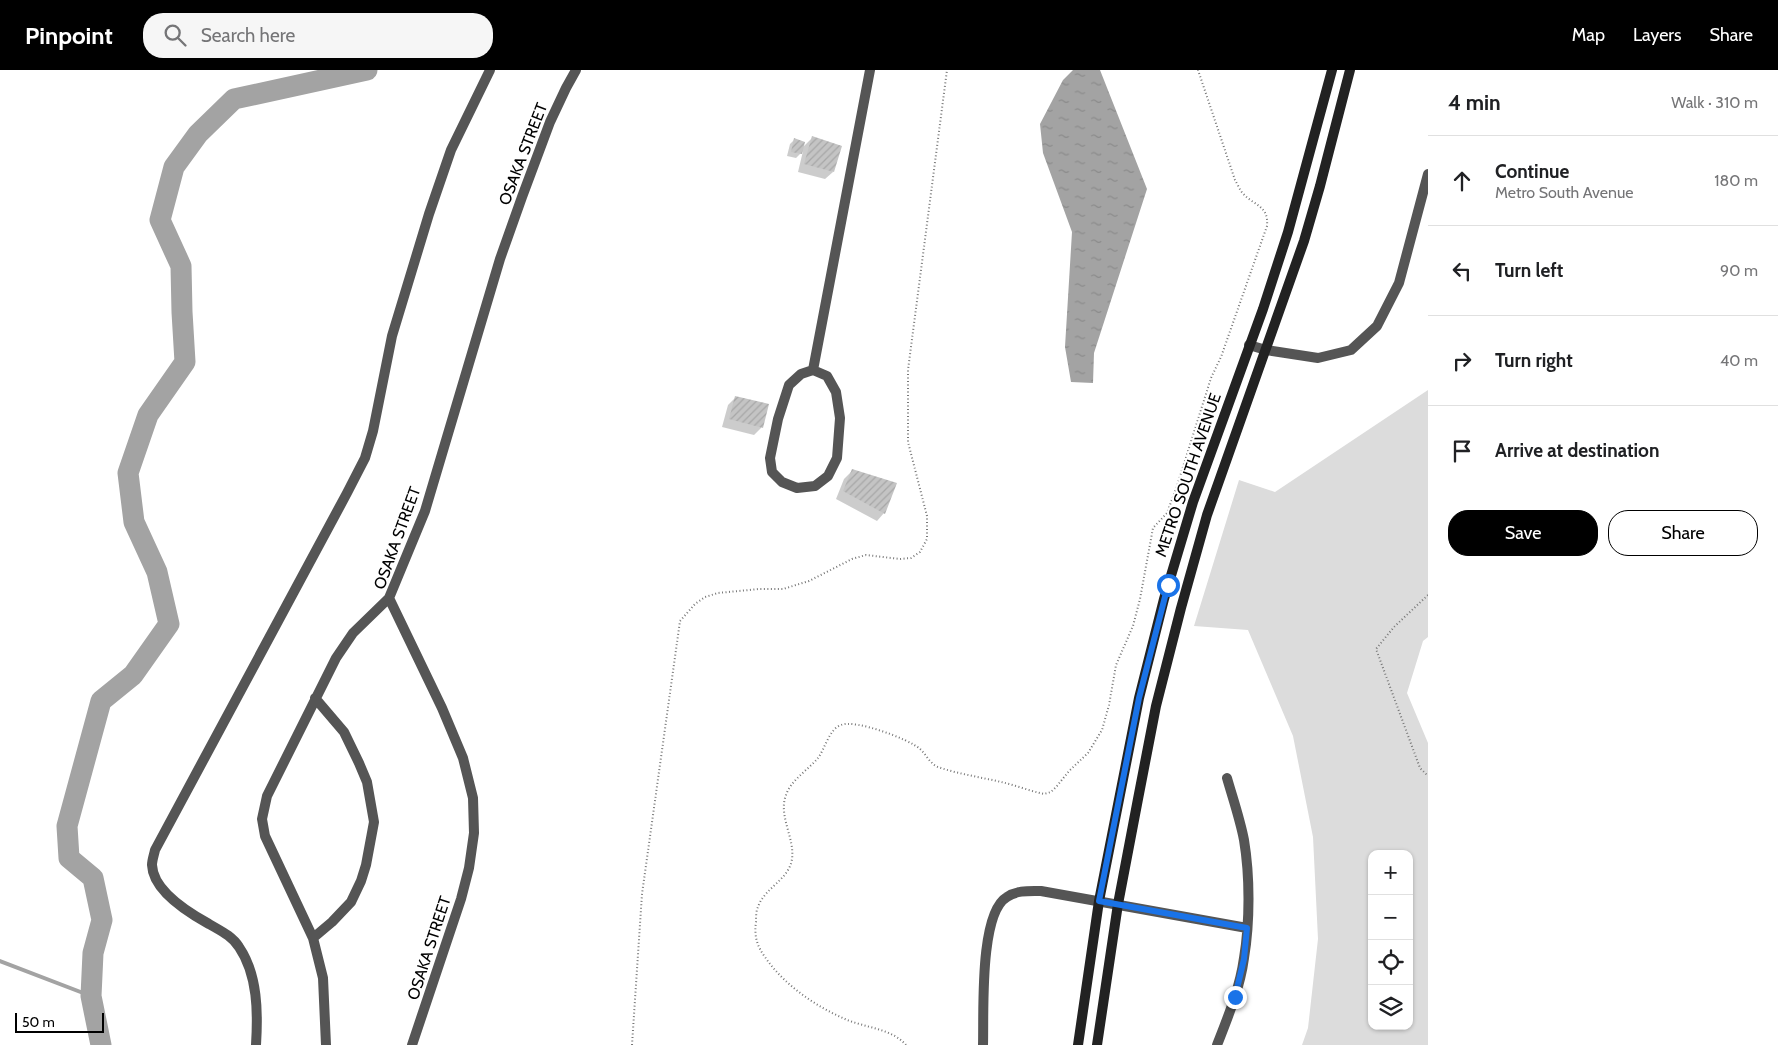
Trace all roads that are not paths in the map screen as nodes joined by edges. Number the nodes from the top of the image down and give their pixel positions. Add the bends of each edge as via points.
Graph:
1 (490, 70) edge
2 (576, 70) edge
3 (870, 70) edge
4 (1332, 70) edge
5 (1350, 70) edge
6 (1428, 174) edge
7 (1249, 344) junction
8 (1266, 350) junction
9 (813, 370) junction
10 (389, 598) junction
11 (315, 698) junction
12 (1227, 778) dead end
13 (1099, 901) junction
14 (1118, 904) junction
15 (1247, 928) junction
16 (313, 938) junction
17 (256, 1045) edge
18 (326, 1045) edge
19 (412, 1045) edge
20 (983, 1045) edge
21 (1078, 1045) edge
22 (1097, 1045) edge
23 (1217, 1045) edge

1 - 17 street via 451,150 429,214 392,336 365,458 155,850 152,866 161,888 175,902 227,934 248,964 255,995
2 - 10 street, OSAKA STREET via 550,122 522,196 425,511
3 - 9 street
4 - 7 street, METRO SOUTH AVENUE via 1288,232
5 - 8 street, METRO SOUTH AVENUE via 1304,241
6 - 8 street via 1399,283 1377,326 1352,350 1318,358
7 - 8 street
7 - 13 street, METRO SOUTH AVENUE via 1193,502 1164,599 1139,698
8 - 14 street, METRO SOUTH AVENUE via 1207,515 1181,608 1156,706
9 - 9 street via 801,374 790,384 770,458 772,472 782,482 797,488 815,486 828,476 837,458 840,418 836,392 827,376
10 - 11 street via 353,633
10 - 19 street, OSAKA STREET via 450,725 473,798 474,833 469,868
11 - 16 street via 267,796 262,819 265,836
11 - 16 street via 344,732 359,763 367,782 374,822 366,866 352,902
12 - 15 street via 1244,843
13 - 14 street
13 - 20 street via 1041,891 1023,891 1006,897 996,910 985,954
13 - 21 street, METRO SOUTH AVENUE
14 - 15 street
14 - 22 street, METRO SOUTH AVENUE
15 - 23 street via 1235,997
16 - 18 street via 323,978

